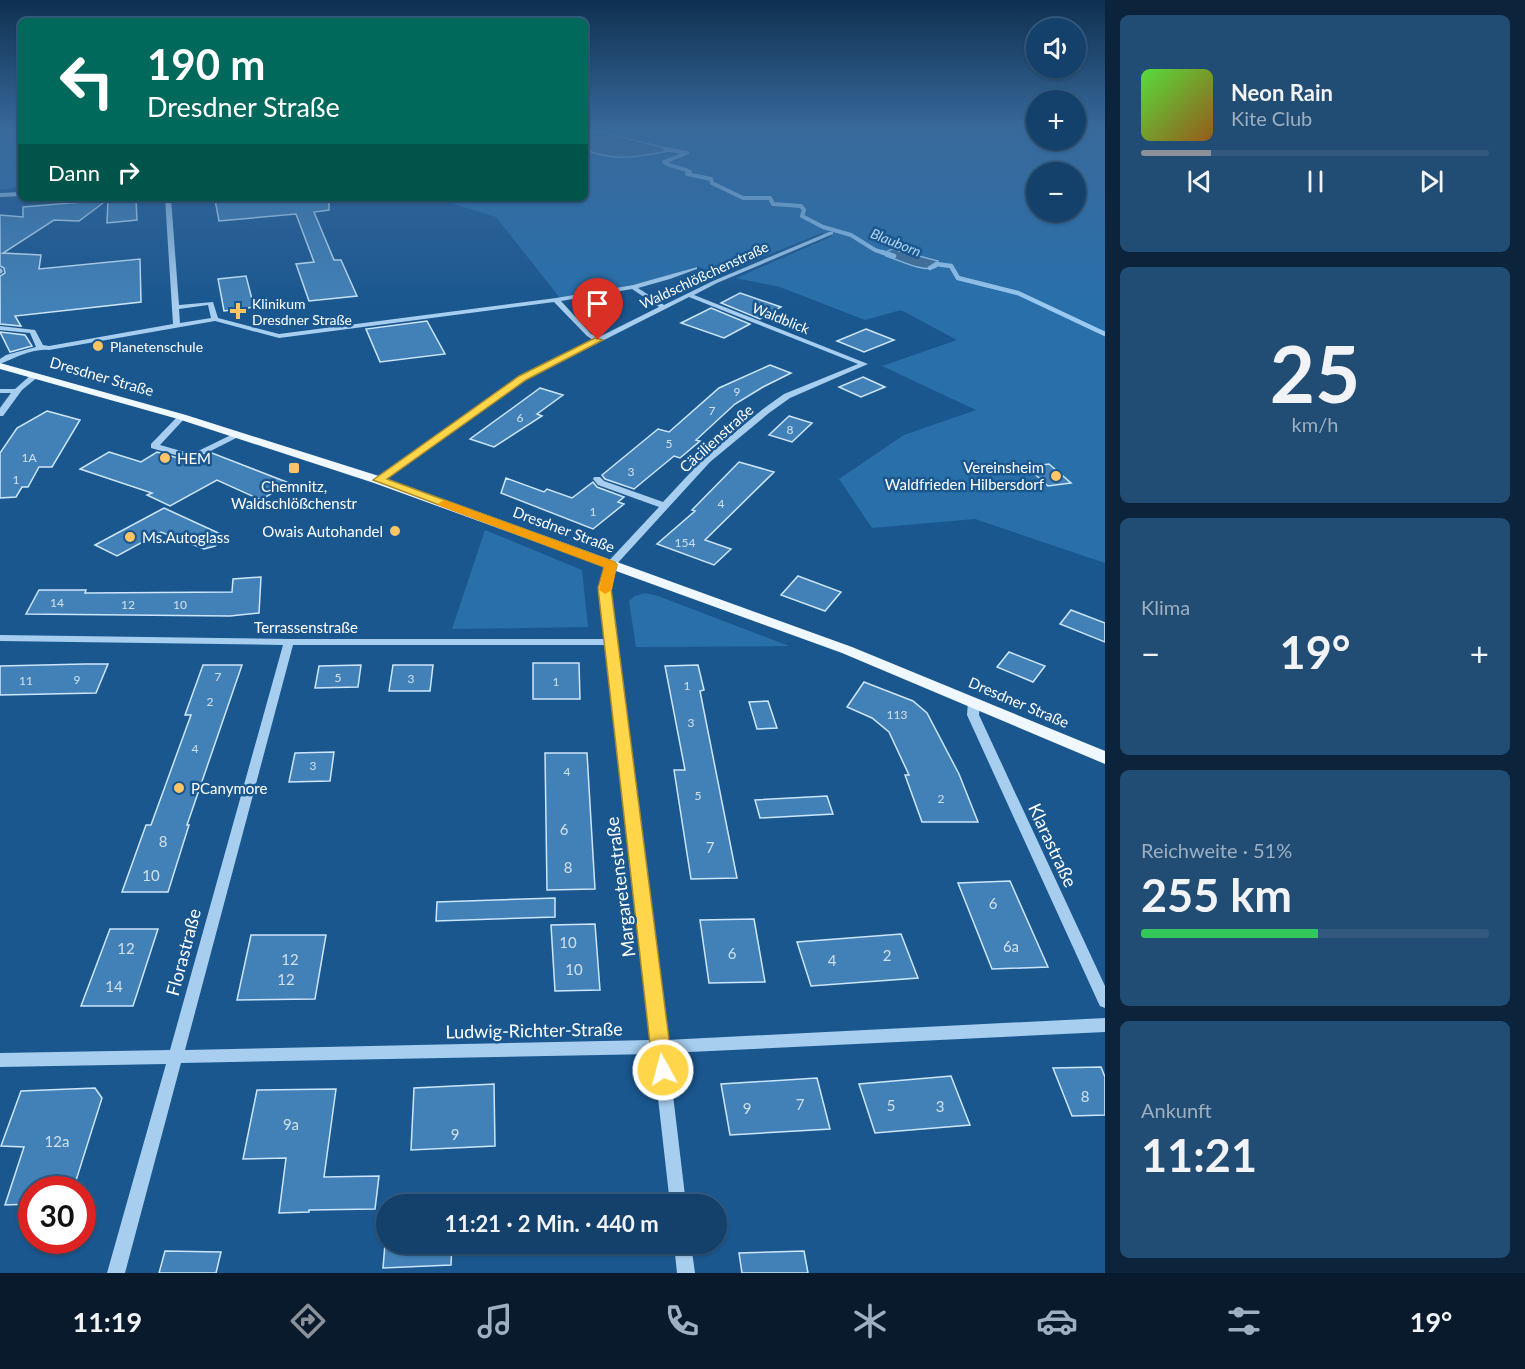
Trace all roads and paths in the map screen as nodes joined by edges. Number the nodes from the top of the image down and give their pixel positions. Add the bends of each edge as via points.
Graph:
1 (18, 194) edge
2 (0, 195) edge
3 (168, 201) edge
4 (831, 233) dead end
5 (695, 268) dead end
6 (633, 287) junction
7 (689, 295) junction
8 (556, 300) junction
9 (176, 307) junction
10 (664, 308) junction
11 (215, 319) junction
12 (177, 325) junction
13 (0, 328) edge
14 (598, 340) junction
15 (44, 347) junction
16 (0, 364) edge
17 (864, 364) joint
18 (35, 376) junction
19 (18, 390) junction
20 (0, 391) edge
21 (0, 414) edge
22 (183, 417) junction
23 (238, 435) junction
24 (597, 479) dead end
25 (378, 480) junction
26 (665, 506) junction
27 (610, 565) junction
28 (0, 638) edge
29 (289, 642) junction
30 (612, 642) junction
31 (974, 702) junction
32 (1105, 758) edge
33 (1105, 1002) edge
34 (1105, 1025) edge
35 (661, 1047) junction
36 (174, 1058) junction
37 (0, 1060) edge
38 (677, 1194) edge
39 (684, 1254) edge
40 (116, 1273) edge
41 (686, 1273) edge

1 - 2 street
3 - 9 street
4 - 7 street, Waldschlößchenstraße
5 - 6 street
6 - 8 street
6 - 10 street
7 - 10 street, Waldschlößchenstraße
7 - 17 street, Waldblick
8 - 11 street via 279,336
8 - 14 street
9 - 11 street via 211,303
9 - 12 street
10 - 14 street, Waldschlößchenstraße
11 - 12 street
12 - 15 street
13 - 15 street via 33,330
14 - 25 street, Waldschlößchenstraße via 522,378
15 - 16 street via 9,357
16 - 18 main road, Dresdner Straße
17 - 26 street, Cäcilienstraße via 787,396 707,460
18 - 19 street
18 - 22 main road, Dresdner Straße
19 - 20 street
19 - 21 street
22 - 23 main road, Dresdner Straße
22 - 23 street via 154,446 193,457
23 - 25 main road, Dresdner Straße
24 - 26 street
25 - 27 main road, Dresdner Straße
26 - 27 street, Cäcilienstraße
27 - 30 street, Margaretenstraße via 605,588
27 - 31 main road, Dresdner Straße via 847,650
28 - 29 street, Terrassenstraße
29 - 30 street, Terrassenstraße
29 - 36 street, Florastraße
30 - 35 street, Margaretenstraße
31 - 32 main road, Dresdner Straße
31 - 33 street, Klarastraße via 973,715
34 - 35 street, Ludwig-Richter-Straße
35 - 36 street, Ludwig-Richter-Straße
35 - 38 street, Margaretenstraße
36 - 37 street, Ludwig-Richter-Straße
36 - 40 street, Florastraße
39 - 41 street

